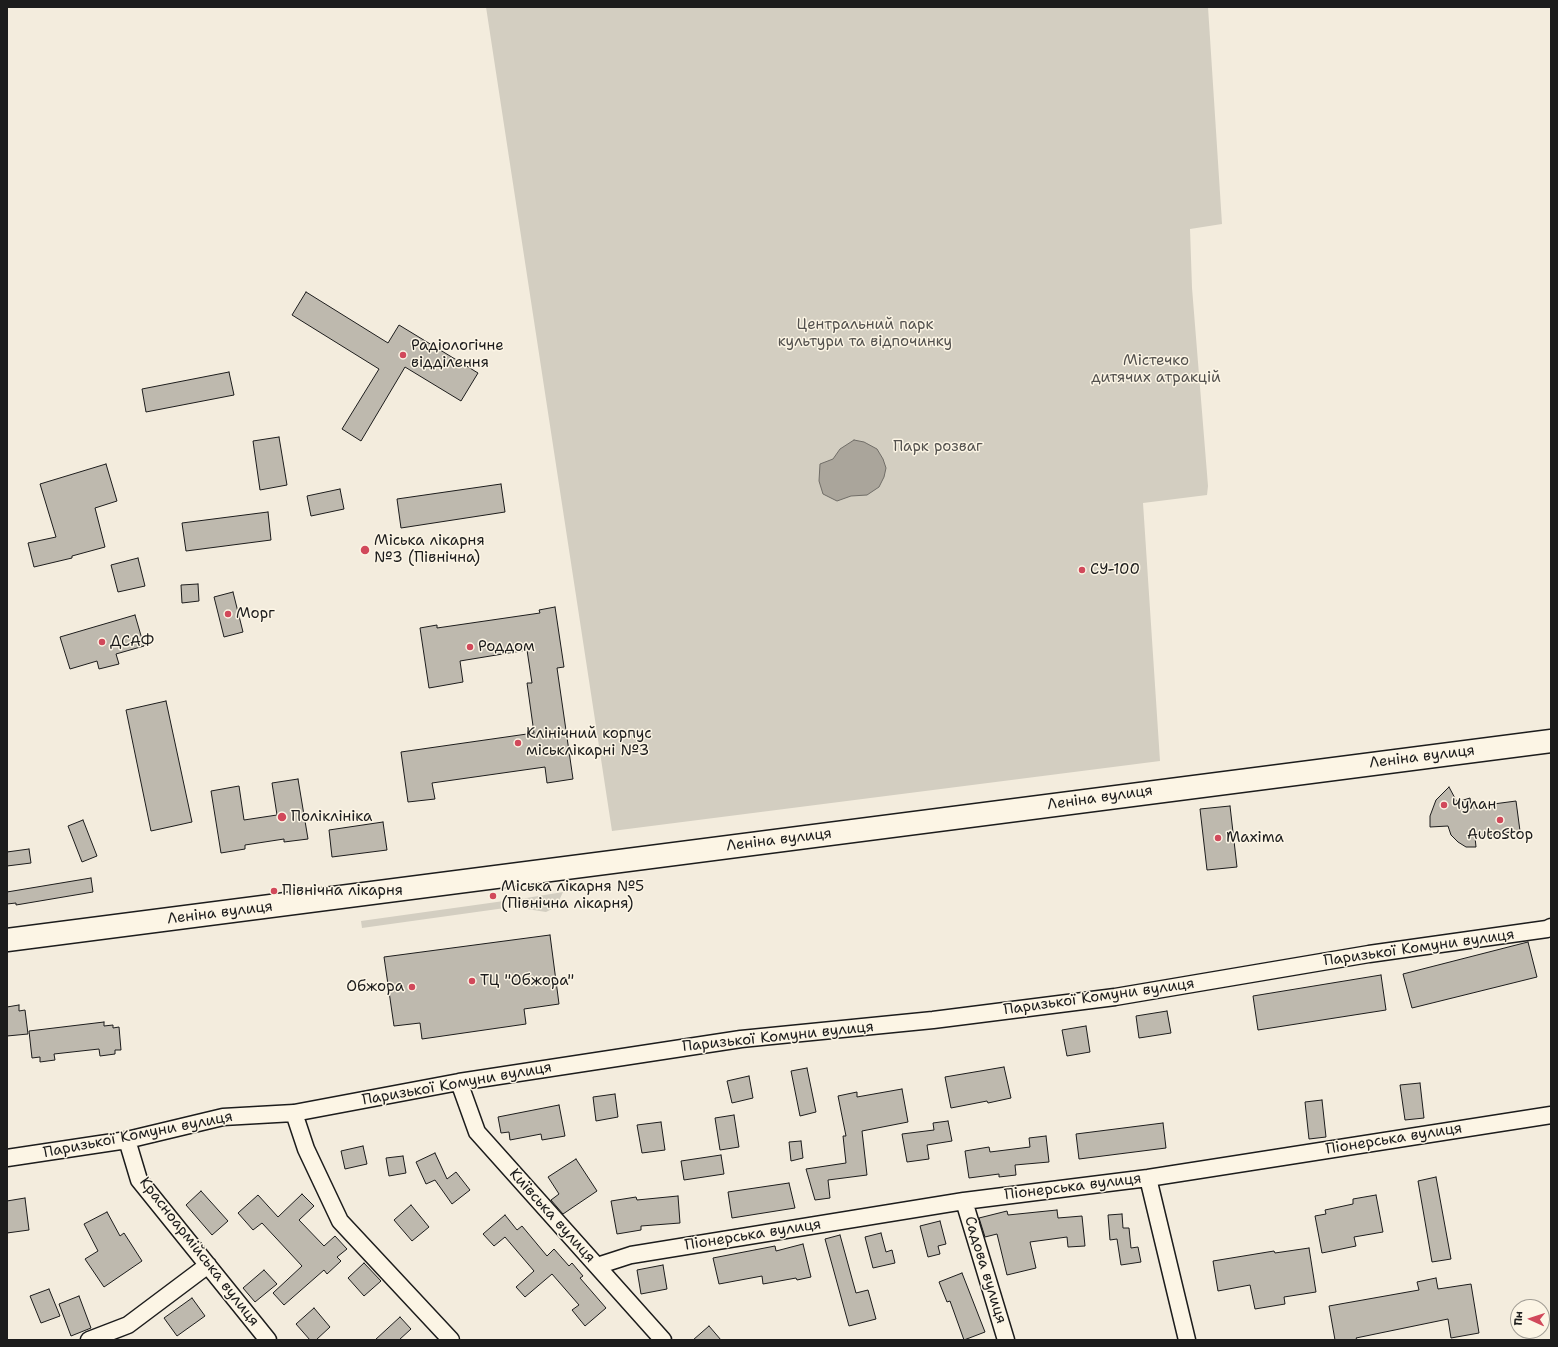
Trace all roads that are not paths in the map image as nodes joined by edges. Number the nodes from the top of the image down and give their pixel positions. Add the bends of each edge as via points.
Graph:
1 (1551, 740) edge
2 (1551, 927) edge
3 (7, 940) edge
4 (459, 1082) junction
5 (294, 1113) junction
6 (1551, 1115) edge
7 (127, 1140) junction
8 (7, 1158) edge
9 (1148, 1178) junction
10 (964, 1201) junction
11 (208, 1265) junction
12 (597, 1266) junction
13 (89, 1340) edge
14 (268, 1340) edge
15 (451, 1340) edge
16 (663, 1340) edge
17 (1006, 1340) edge
18 (1187, 1340) edge

1 - 3 main road, Леніна вулиця
2 - 4 street, Паризької Комуни вулиця via 1369,954 1115,997 932,1020 741,1039
4 - 5 street, Паризької Комуни вулиця
4 - 12 street, Київська вулиця via 477,1132
5 - 7 street, Паризької Комуни вулиця via 223,1117
5 - 15 street via 306,1149 340,1222
6 - 9 street, Піонерська вулиця
7 - 8 street, Паризької Комуни вулиця
7 - 11 street, Красноармійська вулиця via 139,1180
9 - 10 street, Піонерська вулиця
9 - 18 street
10 - 12 street, Піонерська вулиця via 631,1255
10 - 17 street, Садова вулиця
11 - 13 street via 128,1325
11 - 14 street, Красноармійська вулиця
12 - 16 street, Київська вулиця

